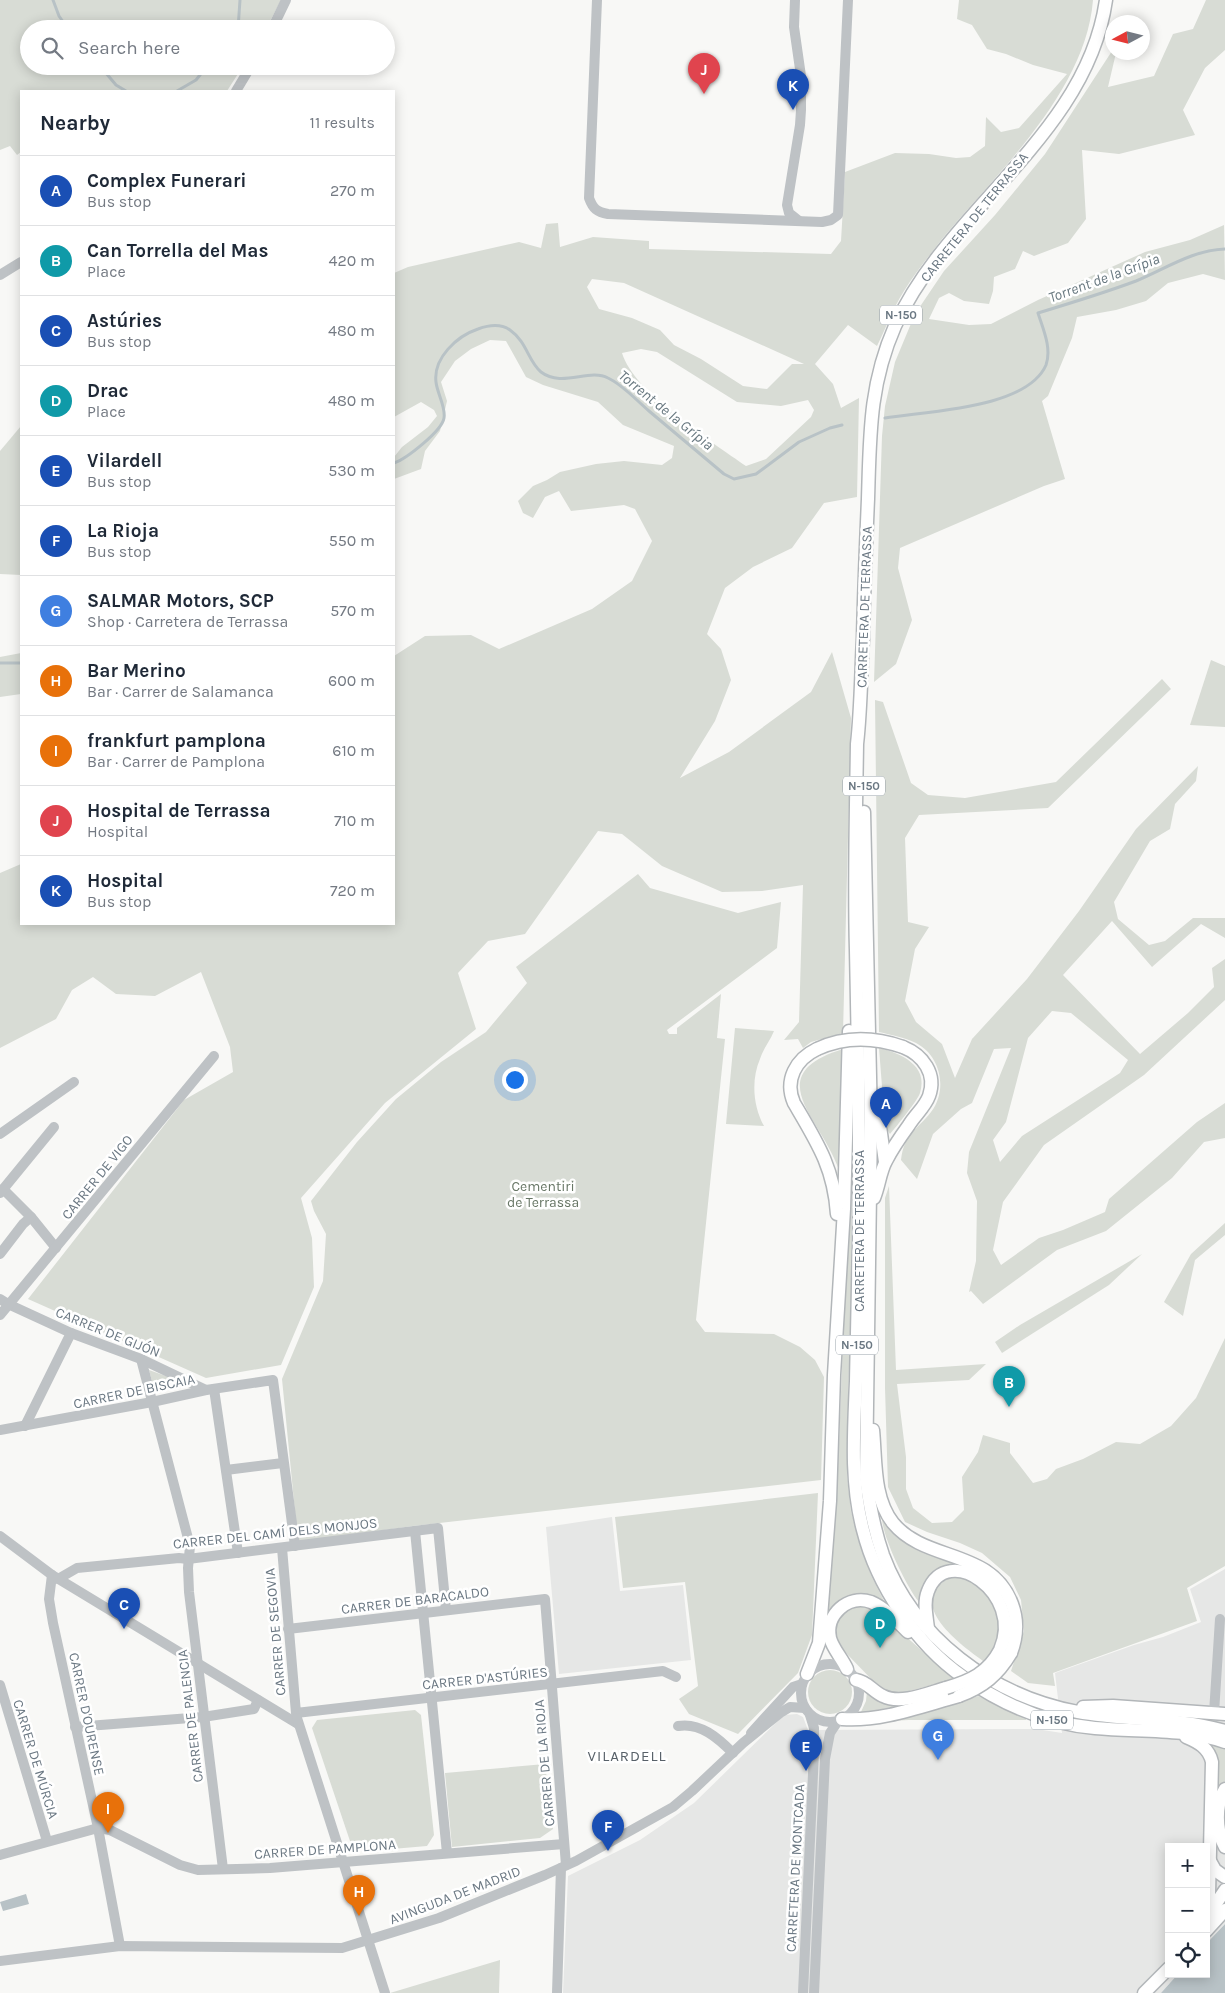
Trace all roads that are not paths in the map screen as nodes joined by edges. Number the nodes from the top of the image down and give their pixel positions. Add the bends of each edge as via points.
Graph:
1 (286, 0) edge
2 (597, 0) edge
3 (795, 0) edge
4 (848, 0) edge
5 (1106, 0) edge
6 (276, 20) edge
7 (246, 75) edge
8 (237, 90) edge
9 (799, 221) junction
10 (20, 263) edge
11 (0, 275) edge
12 (861, 715) junction
13 (856, 949) junction
14 (870, 1032) junction
15 (214, 1056) dead end
16 (74, 1082) dead end
17 (54, 1127) dead end
18 (0, 1134) edge
19 (885, 1162) junction
20 (1, 1191) edge
21 (870, 1207) junction
22 (31, 1217) junction
23 (56, 1248) junction
24 (0, 1254) edge
25 (840, 1265) junction
26 (4, 1302) edge
27 (0, 1315) edge
28 (71, 1333) junction
29 (141, 1359) junction
30 (868, 1381) junction
31 (210, 1389) junction
32 (152, 1402) junction
33 (25, 1426) junction
34 (0, 1430) edge
35 (283, 1463) junction
36 (226, 1470) junction
37 (415, 1530) junction
38 (0, 1536) edge
39 (295, 1546) junction
40 (282, 1548) junction
41 (238, 1554) junction
42 (188, 1560) junction
43 (55, 1577) junction
44 (545, 1599) joint
45 (446, 1610) junction
46 (423, 1614) junction
47 (1220, 1619) dead end
48 (288, 1629) junction
49 (928, 1629) junction
50 (1006, 1651) junction
51 (942, 1660) junction
52 (197, 1663) junction
53 (847, 1669) junction
54 (676, 1677) dead end
55 (804, 1679) junction
56 (856, 1680) junction
57 (0, 1684) edge
58 (551, 1685) junction
59 (431, 1696) junction
60 (258, 1700) junction
61 (1065, 1709) junction
62 (807, 1712) junction
63 (1220, 1713) edge
64 (291, 1715) junction
65 (203, 1717) junction
66 (840, 1720) junction
67 (678, 1726) dead end
68 (75, 1727) junction
69 (1225, 1731) edge
70 (1176, 1734) junction
71 (743, 1742) junction
72 (1225, 1742) edge
73 (733, 1752) junction
74 (1225, 1789) edge
75 (98, 1828) junction
76 (47, 1841) junction
77 (564, 1844) junction
78 (1225, 1847) edge
79 (447, 1854) junction
80 (0, 1855) edge
81 (342, 1861) junction
82 (1210, 1861) joint
83 (563, 1867) junction
84 (223, 1869) junction
85 (1225, 1877) edge
86 (1225, 1890) edge
87 (1225, 1910) edge
88 (1210, 1913) edge
89 (1210, 1927) edge
90 (367, 1941) junction
91 (120, 1946) junction
92 (0, 1961) edge
93 (1165, 1972) edge
94 (385, 1993) edge
95 (557, 1993) edge
96 (803, 1993) edge
97 (814, 1993) edge
98 (1144, 1993) edge

1 - 6 street
2 - 9 street via 588,198 592,206 598,212 608,214
3 - 9 street via 794,27 802,85 801,118 786,205 788,213
4 - 9 street via 838,215 822,222
5 - 12 main road, CARRETERA DE TERRASSA / N-150 via 1093,50 1074,91 931,265 909,300 884,355 873,394 871,420
7 - 8 street
10 - 11 street
12 - 13 main road, CARRETERA DE TERRASSA / N-150 via 857,744
12 - 14 main road, CARRETERA DE TERRASSA / N-150
13 - 25 main road via 851,990
13 - 51 main road, CARRETERA DE TERRASSA / N-150 via 859,1105 854,1423 856,1496 868,1547 887,1591 908,1622
14 - 19 main road
14 - 21 main road, CARRETERA DE TERRASSA / N-150
15 - 23 street, CARRER DE VIGO
16 - 18 street
17 - 20 street
19 - 21 main road
19 - 25 main road, bridge via 926,1103 931,1088 925,1063 903,1047 868,1039 840,1041 805,1055 790,1081 791,1094 831,1174
20 - 22 street
21 - 30 main road, CARRETERA DE TERRASSA / N-150
22 - 23 street
22 - 24 street
23 - 26 street, CARRER DE VIGO
25 - 55 main road via 822,1627
26 - 27 street, CARRER DE VIGO
26 - 28 street, CARRER DE GIJÓN
28 - 29 street, CARRER DE GIJÓN
28 - 33 street
29 - 31 street, CARRER DE GIJÓN
29 - 32 street, CARRER DE PALENCIA
30 - 49 main road, CARRETERA DE TERRASSA / N-150 via 866,1477 874,1527 894,1580
30 - 50 main road via 878,1485 887,1514 910,1538 978,1565 1001,1584 1016,1618 1016,1635
31 - 32 street, CARRER DE BISCAIA
31 - 35 street, CARRER DE BISCAIA via 273,1380
31 - 36 street
32 - 33 street, CARRER DE BISCAIA
32 - 42 street, CARRER DE PALENCIA via 190,1546
33 - 34 street, CARRER DE BISCAIA
35 - 36 street
35 - 39 street
36 - 41 street
37 - 39 street, CARRER DEL CAMÍ DELS MONJOS
37 - 45 street, CARRER DEL CAMÍ DELS MONJOS via 438,1528
37 - 46 street
38 - 43 street
39 - 40 street, CARRER DEL CAMÍ DELS MONJOS
40 - 41 street, CARRER DEL CAMÍ DELS MONJOS
40 - 48 street, CARRER DE SEGOVIA
41 - 42 street, CARRER DEL CAMÍ DELS MONJOS
42 - 43 street, CARRER DEL CAMÍ DELS MONJOS via 179,1558 77,1568
42 - 52 street, CARRER DE PALENCIA
43 - 52 street
43 - 68 street, CARRER D'OURENSE via 49,1591 50,1607
44 - 45 street, CARRER DE BARACALDO
44 - 58 street, CARRER DE LA RIOJA
45 - 46 street, CARRER DE BARACALDO
46 - 48 street, CARRER DE BARACALDO
46 - 59 street
47 - 63 street
48 - 64 street, CARRER DE SEGOVIA
49 - 50 main road via 926,1598 934,1582 952,1572 969,1574 990,1588 1002,1607
49 - 61 main road, CARRETERA DE TERRASSA / N-150 via 978,1672 1023,1695
50 - 56 main road, bridge via 978,1676 946,1688 896,1700 885,1698 868,1684
50 - 66 main road, bridge via 1000,1670 988,1681 959,1696 883,1716
51 - 53 main road via 884,1610 860,1601 842,1607 830,1625 833,1646
51 - 70 main road, CARRETERA DE TERRASSA / N-150 via 985,1692 1046,1719 1095,1728
52 - 60 street
52 - 65 street, CARRER DE PALENCIA
53 - 55 street via 830,1663 822,1664
53 - 56 street
54 - 58 street, CARRER D'ASTÚRIES via 663,1671
55 - 62 street via 801,1701
55 - 71 street, AVINGUDA DE MADRID via 774,1706
56 - 66 street via 859,1690 856,1706 852,1713
57 - 76 street, CARRER DE MÚRCIA
58 - 59 street, CARRER D'ASTÚRIES
58 - 77 street, CARRER DE LA RIOJA
59 - 64 street, CARRER D'ASTÚRIES
59 - 79 street
60 - 64 street
60 - 65 street via 254,1709
61 - 63 main road via 1100,1706
61 - 69 main road, CARRETERA DE TERRASSA / N-150 via 1098,1715 1175,1720
62 - 66 street via 823,1722
62 - 71 street, AVINGUDA DE MADRID via 790,1707
62 - 96 street, CARRETERA DE MONTCADA via 814,1728 814,1752
64 - 81 street, CARRER DE SEGOVIA via 298,1724
65 - 68 street
65 - 84 street, CARRER DE PALENCIA
66 - 97 street, CARRETERA DE MONTCADA via 830,1734 825,1759
67 - 73 street via 687,1724 702,1729
68 - 75 street, CARRER D'OURENSE
70 - 72 main road, CARRETERA DE TERRASSA / N-150
70 - 82 main road via 1203,1746 1212,1762
71 - 73 street, AVINGUDA DE MADRID
73 - 83 street, AVINGUDA DE MADRID via 672,1807
74 - 78 main road via 1219,1805 1218,1826
75 - 76 street
75 - 84 street, CARRER DE PAMPLONA via 124,1836 180,1865 198,1870
75 - 91 street, CARRER D'OURENSE
76 - 80 street
77 - 79 street, CARRER DE PAMPLONA
77 - 83 street, CARRER DE LA RIOJA
79 - 81 street, CARRER DE PAMPLONA
81 - 84 street, CARRER DE PAMPLONA
81 - 90 street, CARRER DE SEGOVIA
82 - 85 main road
83 - 90 street, AVINGUDA DE MADRID via 440,1918
83 - 95 street, CARRER DE LA RIOJA
86 - 88 main road
87 - 89 main road
90 - 91 street, AVINGUDA DE MADRID via 342,1948
90 - 94 street, CARRER DE SEGOVIA
91 - 92 street, AVINGUDA DE MADRID
93 - 98 main road

